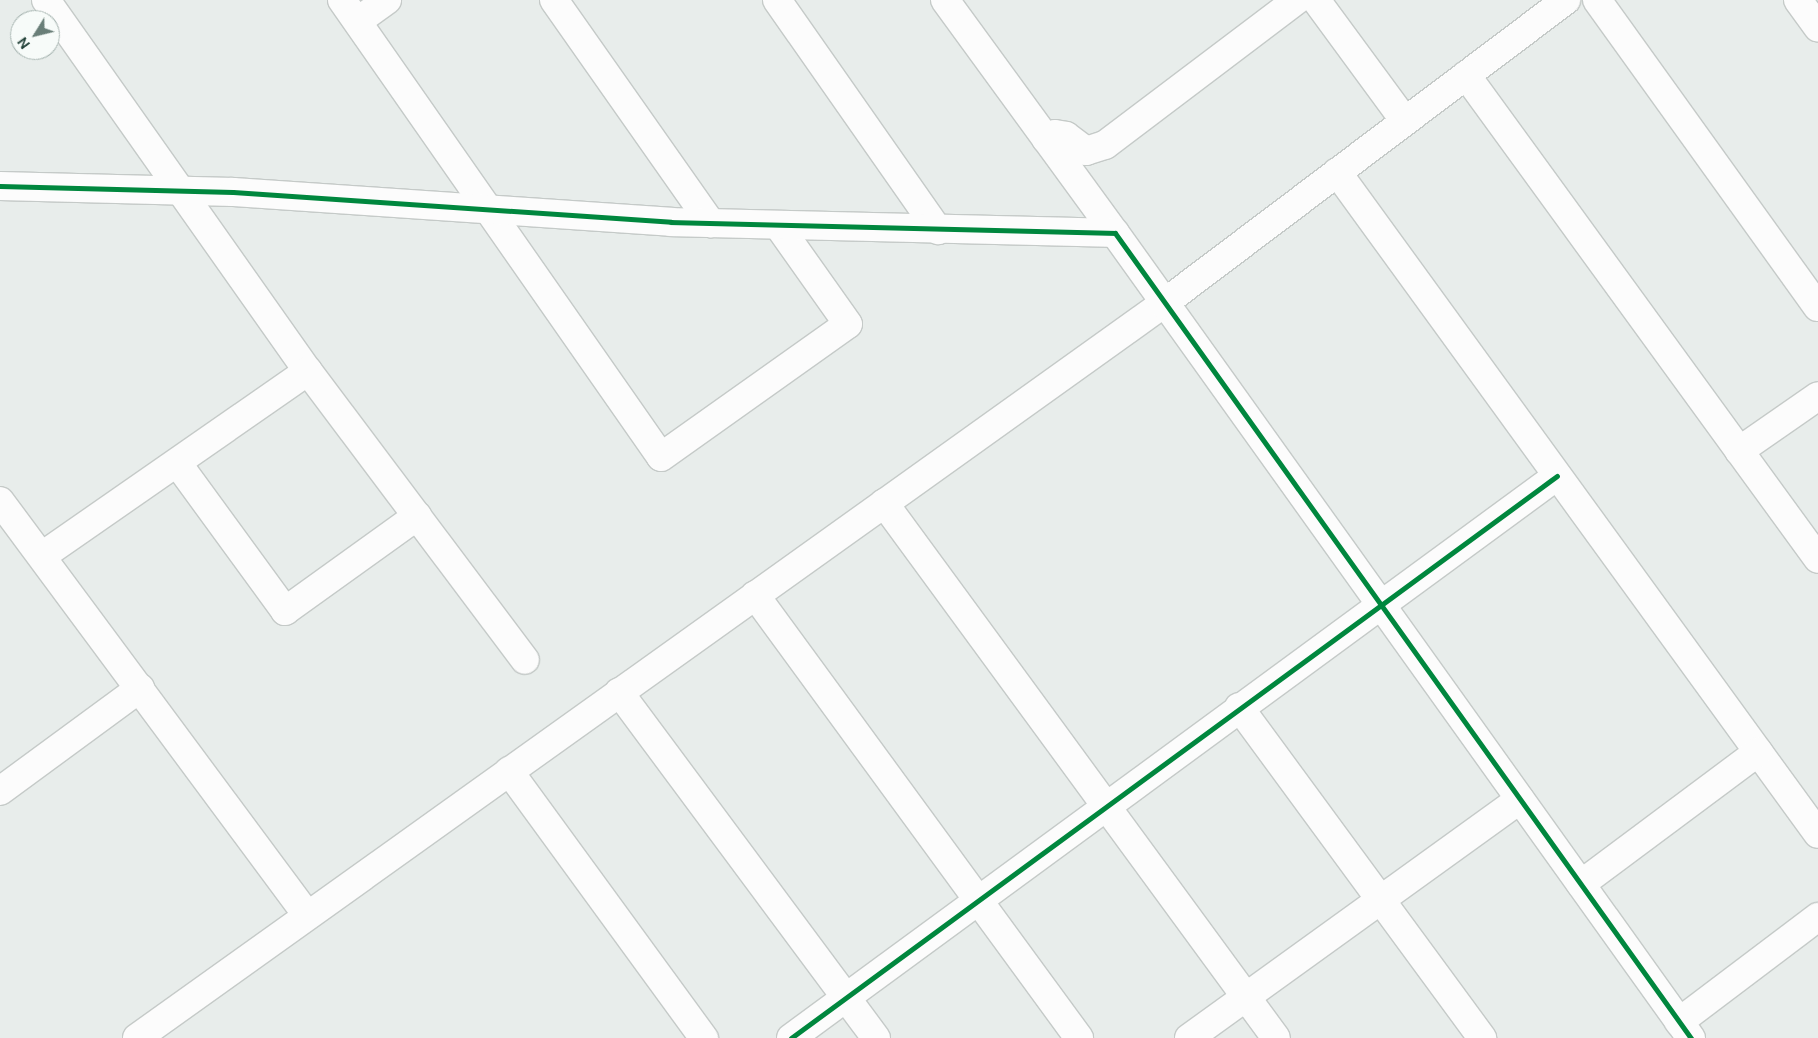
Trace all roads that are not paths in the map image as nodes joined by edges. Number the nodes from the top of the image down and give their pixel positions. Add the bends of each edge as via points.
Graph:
1 (46, 0) edge
2 (387, 0) edge
3 (554, 0) edge
4 (777, 0) edge
5 (945, 0) edge
6 (1297, 0) edge
7 (1316, 0) edge
8 (1566, 0) edge
9 (1597, 0) edge
10 (1798, 0) edge
11 (350, 10) edge
12 (1818, 28) edge
13 (1466, 75) junction
14 (1405, 122) junction
15 (1046, 139) junction
16 (1337, 172) junction
17 (0, 186) edge
18 (184, 191) junction
19 (487, 210) junction
20 (711, 223) junction
21 (778, 224) junction
22 (938, 230) junction
23 (1118, 241) junction
24 (1157, 296) junction
25 (1818, 307) edge
26 (308, 371) junction
27 (1818, 396) edge
28 (1739, 451) junction
29 (178, 464) junction
30 (1557, 476) junction
31 (0, 501) edge
32 (884, 503) junction
33 (417, 516) junction
34 (42, 556) junction
35 (1818, 559) edge
36 (754, 596) junction
37 (1380, 604) junction
38 (525, 660) dead end
39 (140, 688) junction
40 (619, 692) junction
41 (1239, 707) junction
42 (1758, 752) junction
43 (509, 771) junction
44 (0, 792) edge
45 (1520, 799) junction
46 (1106, 805) junction
47 (1818, 834) edge
48 (1581, 884) junction
49 (978, 900) junction
50 (1381, 900) junction
51 (308, 915) junction
52 (1818, 917) edge
53 (1246, 997) junction
54 (846, 998) junction
55 (1685, 1030) edge
56 (137, 1038) edge
57 (704, 1038) edge
58 (791, 1038) edge
59 (876, 1038) edge
60 (1079, 1038) edge
61 (1189, 1038) edge
62 (1276, 1038) edge
63 (1482, 1038) edge

1 - 18 street
2 - 11 street
3 - 20 street
4 - 22 street
5 - 15 street
6 - 15 street via 1106,145 1086,151 1066,136 1055,134
7 - 14 street
8 - 13 street
9 - 25 street
10 - 12 street
11 - 19 street
13 - 14 street
13 - 28 street
14 - 16 street
15 - 23 street
16 - 24 street
16 - 30 street
17 - 18 street
18 - 19 street
18 - 26 street
19 - 20 street
19 - 21 street via 661,457 848,324
20 - 21 street
21 - 22 street
22 - 23 street
23 - 24 street
24 - 32 street
24 - 37 street
26 - 29 street
26 - 33 street
27 - 28 street
28 - 35 street
29 - 33 street via 285,611
29 - 34 street
30 - 37 street
30 - 42 street
31 - 34 street
32 - 36 street
32 - 46 street
33 - 38 street
34 - 39 street
36 - 40 street
36 - 49 street
37 - 41 street
37 - 45 street
39 - 44 street
39 - 51 street
40 - 43 street
40 - 54 street
41 - 46 street
41 - 50 street
42 - 47 street
42 - 48 street
43 - 51 street
43 - 57 street
45 - 48 street
45 - 50 street
46 - 49 street
46 - 53 street
48 - 55 street
49 - 54 street
49 - 60 street
50 - 53 street
50 - 63 street
51 - 56 street
52 - 55 street
53 - 61 street
53 - 62 street
54 - 58 street
54 - 59 street

